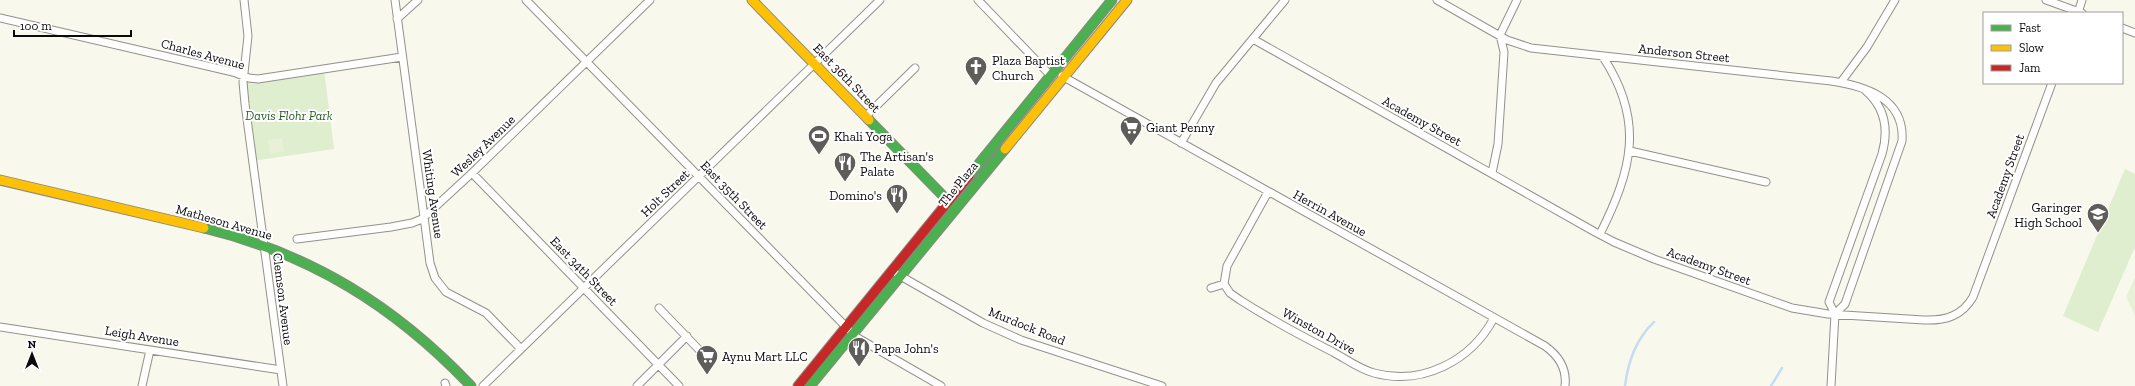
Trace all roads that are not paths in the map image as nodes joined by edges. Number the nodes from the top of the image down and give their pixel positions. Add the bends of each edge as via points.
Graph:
1 (244, 0) edge
2 (395, 0) edge
3 (418, 0) edge
4 (526, 0) edge
5 (650, 0) edge
6 (752, 0) edge
7 (880, 0) edge
8 (978, 0) edge
9 (1112, 0) edge
10 (1127, 0) edge
11 (1285, 0) edge
12 (1437, 0) edge
13 (1517, 0) edge
14 (1896, 0) edge
15 (2046, 0) edge
16 (2082, 0) edge
17 (2076, 12) edge
18 (2079, 12) edge
19 (0, 18) edge
20 (397, 19) junction
21 (2123, 28) edge
22 (2135, 33) edge
23 (1500, 35) junction
24 (1253, 39) junction
25 (1603, 56) junction
26 (402, 57) junction
27 (586, 62) junction
28 (815, 63) junction
29 (915, 68) dead end
30 (1051, 76) junction
31 (1062, 76) junction
32 (244, 77) junction
33 (1841, 82) junction
34 (2052, 84) edge
35 (1858, 85) junction
36 (866, 116) junction
37 (1181, 143) junction
38 (1630, 151) junction
39 (472, 173) junction
40 (1492, 173) junction
41 (698, 177) junction
42 (0, 180) edge
43 (1766, 182) dead end
44 (1268, 192) junction
45 (948, 200) junction
46 (956, 208) junction
47 (424, 218) junction
48 (1600, 234) junction
49 (297, 239) dead end
50 (264, 245) junction
51 (891, 271) junction
52 (900, 276) junction
53 (1224, 284) junction
54 (584, 288) junction
55 (1211, 288) dead end
56 (660, 308) dead end
57 (1835, 314) junction
58 (1494, 318) junction
59 (0, 327) edge
60 (849, 330) junction
61 (687, 336) junction
62 (521, 349) junction
63 (150, 350) junction
64 (706, 357) dead end
65 (658, 364) junction
66 (281, 370) junction
67 (142, 386) edge
68 (283, 386) edge
69 (471, 386) edge
70 (483, 386) edge
71 (637, 386) edge
72 (679, 386) edge
73 (798, 386) edge
74 (810, 386) edge
75 (940, 386) edge
76 (1162, 386) edge
77 (1565, 386) edge
78 (1830, 386) edge

1 - 32 street, Clemson Avenue via 248,36
2 - 20 street, Whiting Avenue
3 - 20 street
4 - 27 street, East 35th Street
5 - 27 street, Wesley Avenue
6 - 28 main road, East 36th Street
7 - 28 street, Holt Street
8 - 30 street
9 - 30 main road, The Plaza
10 - 31 main road, The Plaza
11 - 24 street
12 - 23 street, Anderson Street
13 - 23 street
14 - 33 street via 1855,65
15 - 17 street
16 - 18 street
19 - 32 street, Charles Avenue via 233,72
20 - 26 street, Whiting Avenue
21 - 22 street
23 - 25 street, Anderson Street via 1531,48
23 - 40 street via 1504,52 1498,144
24 - 37 street via 1210,92
24 - 40 street, Academy Street
25 - 33 street, Anderson Street
25 - 38 street via 1625,103
26 - 32 street, Charles Avenue via 258,79
26 - 47 street, Whiting Avenue
27 - 39 street, Wesley Avenue
27 - 41 street, East 35th Street
28 - 36 main road, East 36th Street
28 - 41 street, Holt Street
29 - 36 street
30 - 45 main road, The Plaza
31 - 37 street, Herrin Avenue
31 - 46 main road, The Plaza
32 - 50 street, Clemson Avenue via 245,104
33 - 35 street, Anderson Street
34 - 57 street, Academy Street via 1977,288 1966,306 1951,318 1939,321
35 - 57 street via 1872,96 1878,105 1885,123 1886,139 1829,302
35 - 57 street via 1872,91 1893,109 1900,123 1902,141 1844,304
36 - 45 main road, East 36th Street
37 - 44 street, Herrin Avenue
38 - 43 street
38 - 48 street via 1623,184
39 - 47 street, Wesley Avenue
39 - 54 street, East 34th Street
40 - 48 street, Academy Street
41 - 54 street, Holt Street
41 - 60 street, East 35th Street
42 - 50 main road, Matheson Avenue via 237,236
44 - 53 street via 1227,266
44 - 58 street, Herrin Avenue
45 - 46 main road, East 36th Street
45 - 51 main road, The Plaza
46 - 52 main road, The Plaza
47 - 49 street, Wesley Avenue via 398,226
47 - 62 street, Whiting Avenue via 430,263 440,286 454,297 486,313
48 - 57 street, Academy Street via 1649,257 1777,304 1810,312
50 - 66 street, Clemson Avenue
50 - 69 main road, Matheson Avenue via 320,269 376,302 421,336
51 - 52 street, Murdock Road
51 - 60 main road, The Plaza
52 - 60 main road, The Plaza
52 - 76 street, Murdock Road via 1016,338
53 - 55 street
53 - 58 street, Winston Drive via 1230,293 1241,301 1312,341 1364,369 1391,376 1424,374 1450,364 1476,344
54 - 62 street, Holt Street
54 - 65 street, East 34th Street
56 - 61 street
57 - 78 street
58 - 77 street, Herrin Avenue via 1552,351 1563,366
59 - 63 street, Leigh Avenue
60 - 73 main road, The Plaza
60 - 74 main road, The Plaza
60 - 75 street, East 35th Street via 869,346
61 - 64 street
61 - 65 street
62 - 70 street, Holt Street
63 - 66 street, Leigh Avenue
63 - 67 street
65 - 71 street
65 - 72 street, East 34th Street
66 - 68 street, Clemson Avenue

